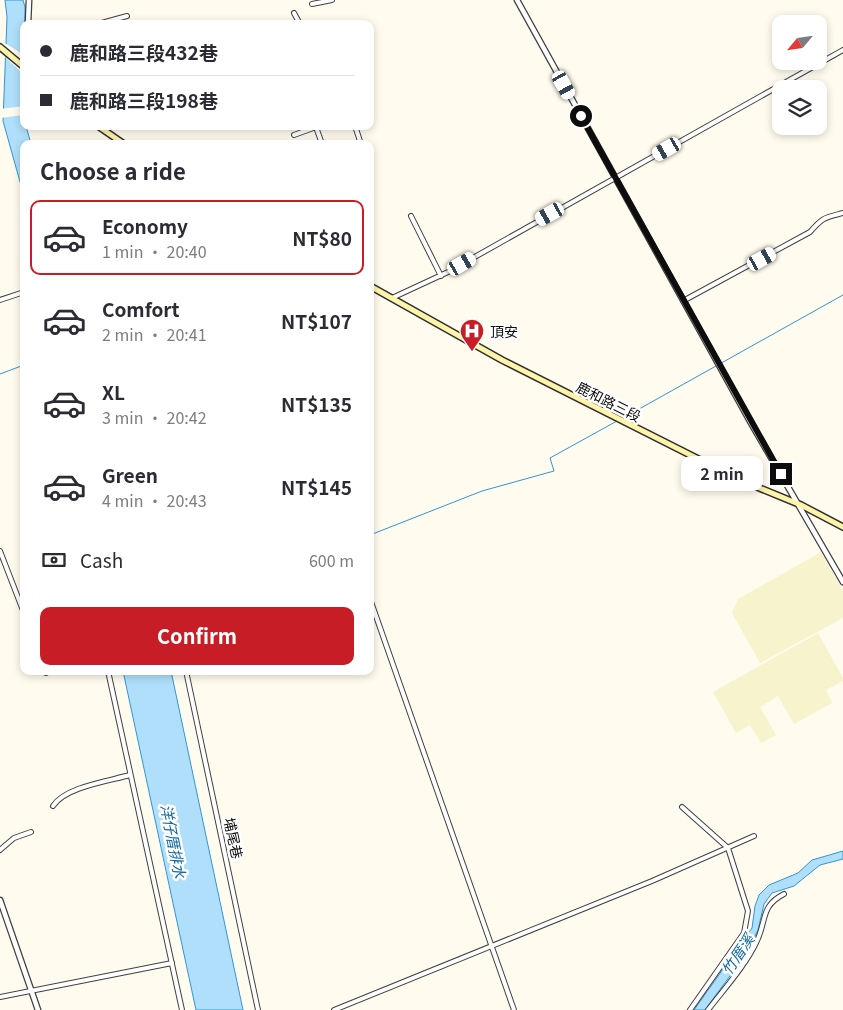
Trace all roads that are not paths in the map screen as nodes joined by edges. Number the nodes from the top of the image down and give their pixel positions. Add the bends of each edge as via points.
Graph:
1 (29, 0) edge
2 (332, 0) edge
3 (517, 0) edge
4 (312, 4) dead end
5 (294, 14) dead end
6 (127, 16) dead end
7 (28, 20) edge
8 (112, 20) edge
9 (298, 20) edge
10 (0, 48) edge
11 (843, 50) edge
12 (20, 64) edge
13 (104, 130) edge
14 (307, 130) edge
15 (294, 134) dead end
16 (118, 140) edge
17 (615, 178) junction
18 (843, 213) edge
19 (411, 216) dead end
20 (441, 276) junction
21 (374, 288) edge
22 (20, 293) edge
23 (392, 298) junction
24 (0, 300) edge
25 (683, 301) junction
26 (800, 506) junction
27 (843, 527) edge
28 (0, 550) edge
29 (843, 582) edge
30 (20, 602) edge
31 (374, 610) edge
32 (109, 675) edge
33 (187, 675) edge
34 (130, 775) junction
35 (53, 806) dead end
36 (682, 807) dead end
37 (31, 832) dead end
38 (754, 836) dead end
39 (728, 848) junction
40 (0, 850) edge
41 (784, 894) dead end
42 (0, 900) edge
43 (491, 946) junction
44 (172, 963) junction
45 (31, 991) junction
46 (0, 998) edge
47 (38, 1010) edge
48 (182, 1010) edge
49 (258, 1010) edge
50 (334, 1010) edge
51 (514, 1010) edge
52 (690, 1010) edge
53 (708, 1010) edge

1 - 7 street
2 - 4 street
3 - 17 street
5 - 9 street
6 - 8 street
10 - 12 main road
11 - 17 street
13 - 16 main road
14 - 15 street
17 - 20 street
17 - 25 street
18 - 25 street via 819,220 810,232
19 - 20 street
20 - 23 street
21 - 23 main road, 鹿和路三段
22 - 24 street
23 - 26 main road, 鹿和路三段 via 502,360 732,476
25 - 26 street
26 - 27 main road, 鹿和路三段
26 - 29 street
28 - 30 street
31 - 43 street
32 - 34 street
33 - 49 street, 埔尾巷
34 - 35 street via 77,789
34 - 44 street
36 - 39 street
37 - 40 street via 14,838
38 - 39 street
39 - 43 street
39 - 52 street via 748,911 747,923 744,934
41 - 53 street via 767,906 756,944
42 - 45 street
43 - 50 street
43 - 51 street
44 - 45 street
44 - 48 street
45 - 46 street
45 - 47 street

